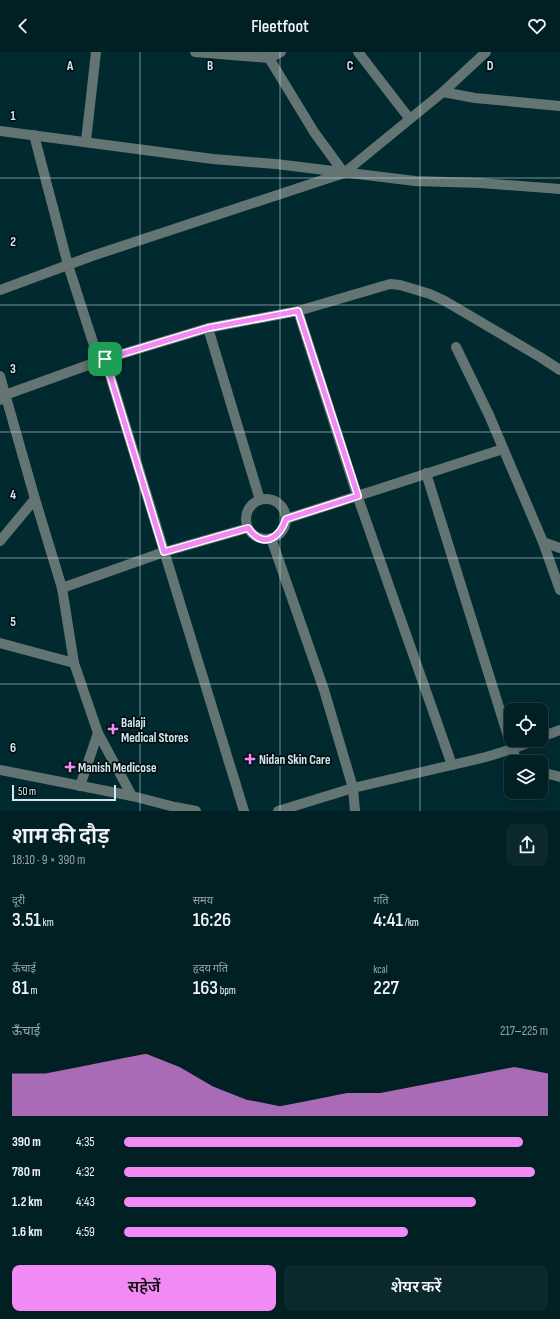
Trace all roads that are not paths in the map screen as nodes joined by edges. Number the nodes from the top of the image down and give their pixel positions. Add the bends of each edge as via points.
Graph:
1 (96, 52) edge
2 (195, 52) edge
3 (281, 52) edge
4 (358, 52) edge
5 (486, 52) edge
6 (267, 55) edge
7 (443, 92) junction
8 (560, 106) edge
9 (409, 118) junction
10 (0, 131) edge
11 (34, 135) junction
12 (86, 141) junction
13 (344, 173) junction
14 (560, 189) edge
15 (68, 265) junction
16 (0, 290) edge
17 (298, 311) junction
18 (208, 328) junction
19 (456, 347) dead end
20 (102, 360) junction
21 (560, 370) edge
22 (0, 376) edge
23 (3, 398) edge
24 (503, 449) junction
25 (426, 473) junction
26 (358, 496) junction
27 (35, 499) junction
28 (260, 500) junction
29 (286, 519) junction
30 (248, 528) junction
31 (271, 538) junction
32 (0, 541) edge
33 (543, 542) junction
34 (560, 548) edge
35 (164, 552) junction
36 (62, 588) junction
37 (560, 590) edge
38 (0, 643) edge
39 (74, 662) junction
40 (560, 730) edge
41 (98, 733) junction
42 (548, 735) edge
43 (517, 747) edge
44 (512, 749) junction
45 (515, 755) edge
46 (452, 765) junction
47 (0, 770) edge
48 (548, 774) edge
49 (560, 777) edge
50 (80, 786) junction
51 (353, 788) junction
52 (132, 796) junction
53 (175, 809) edge
54 (196, 811) edge
55 (244, 811) edge
56 (278, 811) edge
57 (354, 811) edge

1 - 12 street
2 - 6 street
3 - 6 street
4 - 9 street
5 - 7 street
6 - 13 street via 314,132
7 - 8 street via 475,98
7 - 9 street
9 - 13 street
10 - 11 street
11 - 12 street
11 - 15 street
12 - 13 street via 213,159
13 - 14 street via 415,181
13 - 15 street
15 - 16 street
15 - 20 street
17 - 18 street
17 - 21 street via 383,286 400,284 445,301
17 - 26 street
18 - 20 street
18 - 28 street
19 - 24 street
20 - 23 street
20 - 35 street
22 - 23 street
23 - 27 street
24 - 25 street
24 - 33 street
25 - 26 street
25 - 44 street
26 - 29 street
26 - 46 street
27 - 32 street
27 - 36 street
28 - 29 street via 273,500 279,504 284,509
28 - 30 street via 249,508 246,515
29 - 31 street via 283,529
30 - 31 street via 258,538
30 - 35 street
31 - 51 street via 324,690
33 - 34 street
33 - 37 street
35 - 36 street
35 - 55 street
36 - 39 street
38 - 39 street
39 - 41 street
40 - 42 street
41 - 50 street
41 - 52 street
43 - 44 street
44 - 45 street
44 - 46 street
46 - 51 street
47 - 50 street
48 - 49 street
50 - 52 street
51 - 56 street
51 - 57 street
52 - 53 street
53 - 54 street

